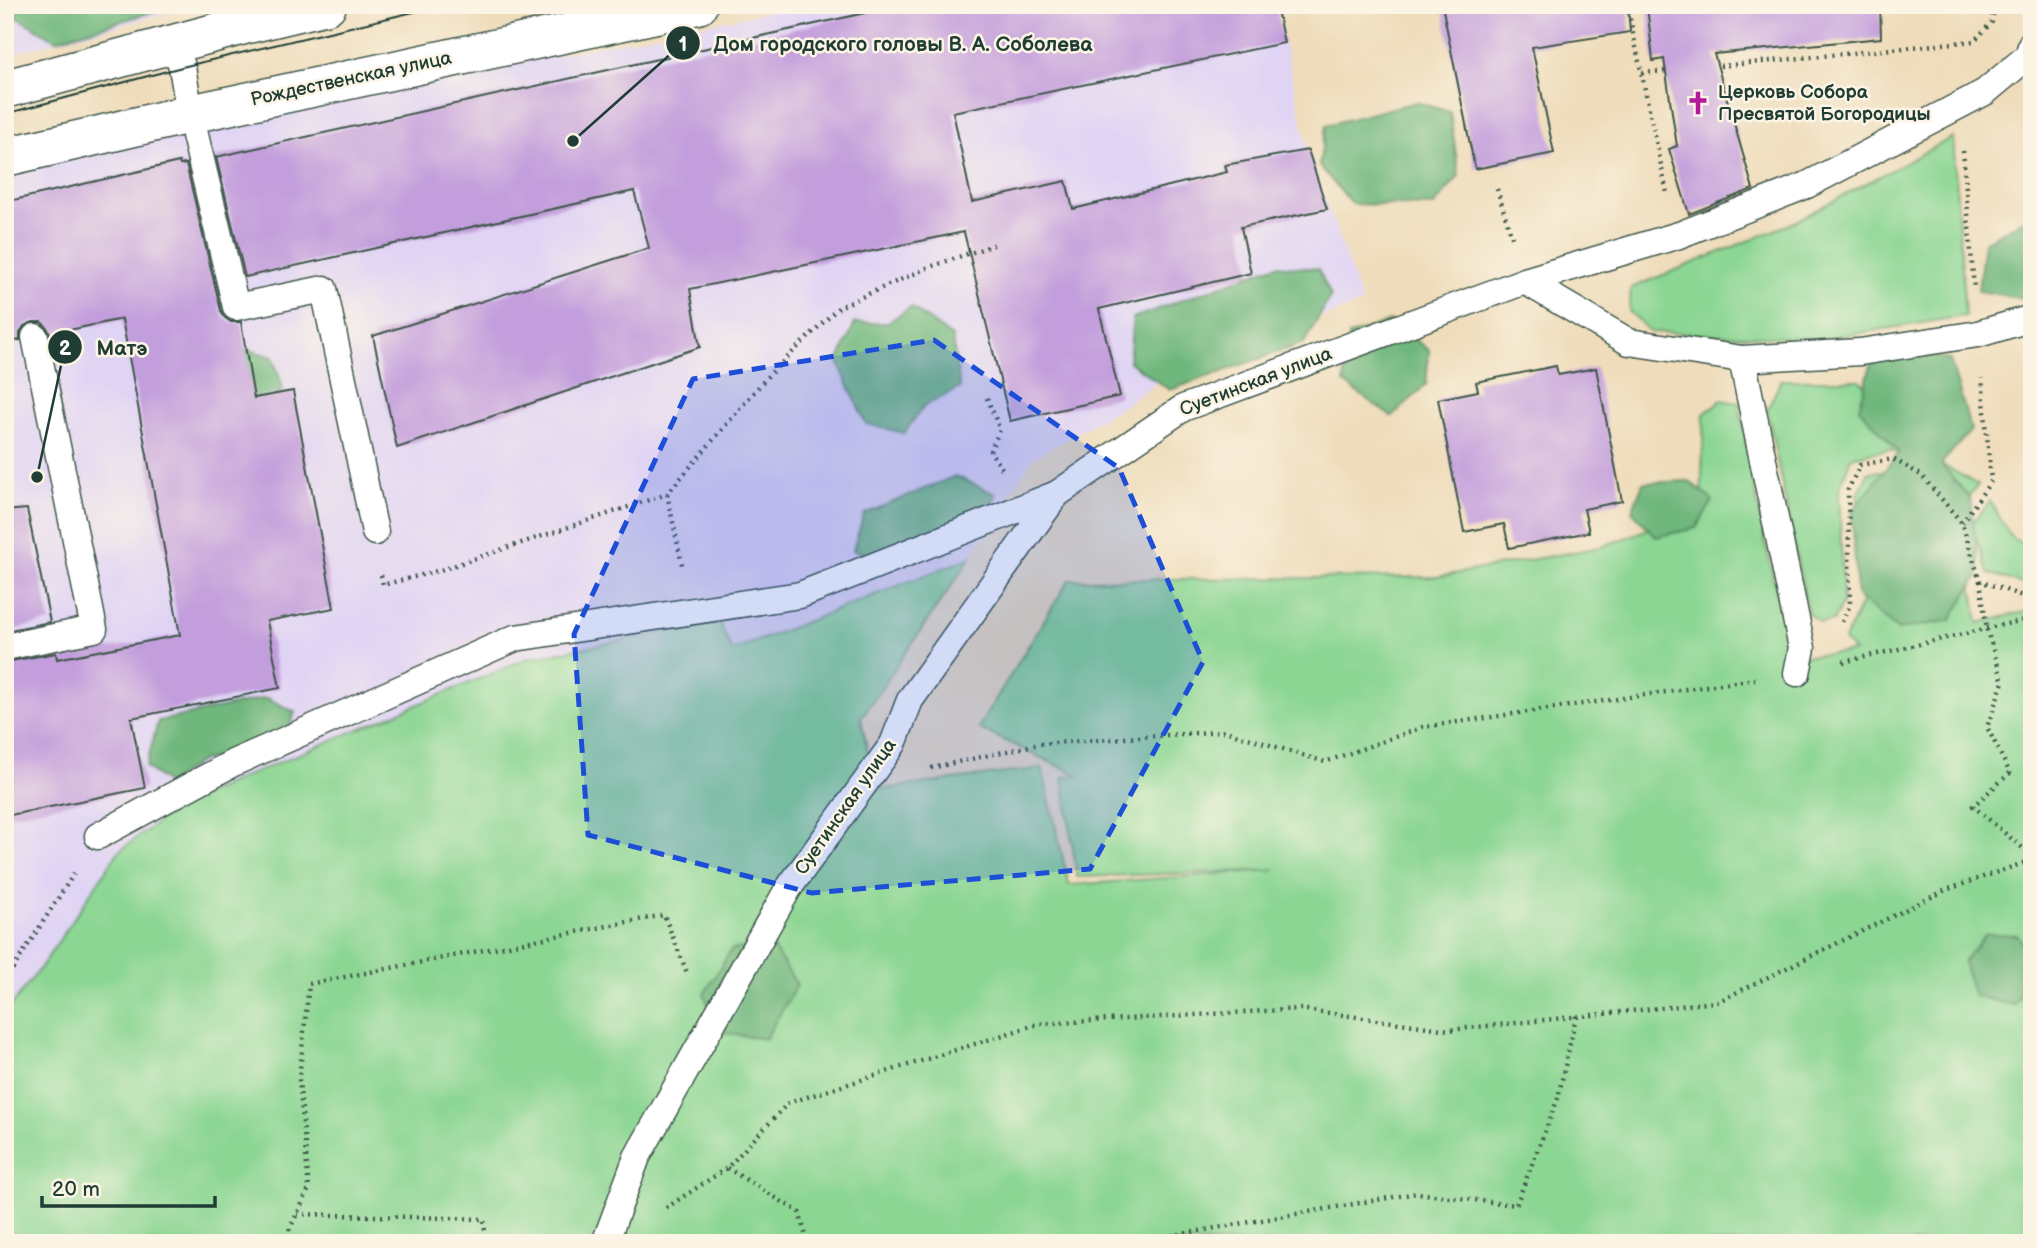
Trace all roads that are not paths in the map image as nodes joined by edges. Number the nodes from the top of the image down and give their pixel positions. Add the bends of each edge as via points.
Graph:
1 (327, 5) edge
2 (698, 5) edge
3 (245, 15) edge
4 (174, 43) junction
5 (2032, 43) edge
6 (5, 89) edge
7 (190, 114) junction
8 (5, 157) edge
9 (1525, 281) junction
10 (2032, 318) edge
11 (35, 337) dead end
12 (1742, 359) junction
13 (1057, 494) junction
14 (375, 532) dead end
15 (5, 647) edge
16 (1799, 661) road end
17 (98, 836) road end
18 (605, 1243) edge

1 - 3 street
2 - 7 street, Рождественская улица
3 - 4 street
4 - 6 street
4 - 7 lane
5 - 9 lane, Суетинская улица via 2028,56 1985,92 1807,185 1679,235
7 - 8 street, Рождественская улица
7 - 14 lane via 236,307 324,289
9 - 12 lane via 1629,342
9 - 13 lane, Суетинская улица via 1183,408
10 - 12 lane via 1978,334 1860,352
11 - 15 lane via 94,629
12 - 16 lane
13 - 17 lane via 800,595 515,638 233,763
13 - 18 lane, Суетинская улица via 910,700 893,744 782,900 636,1157

